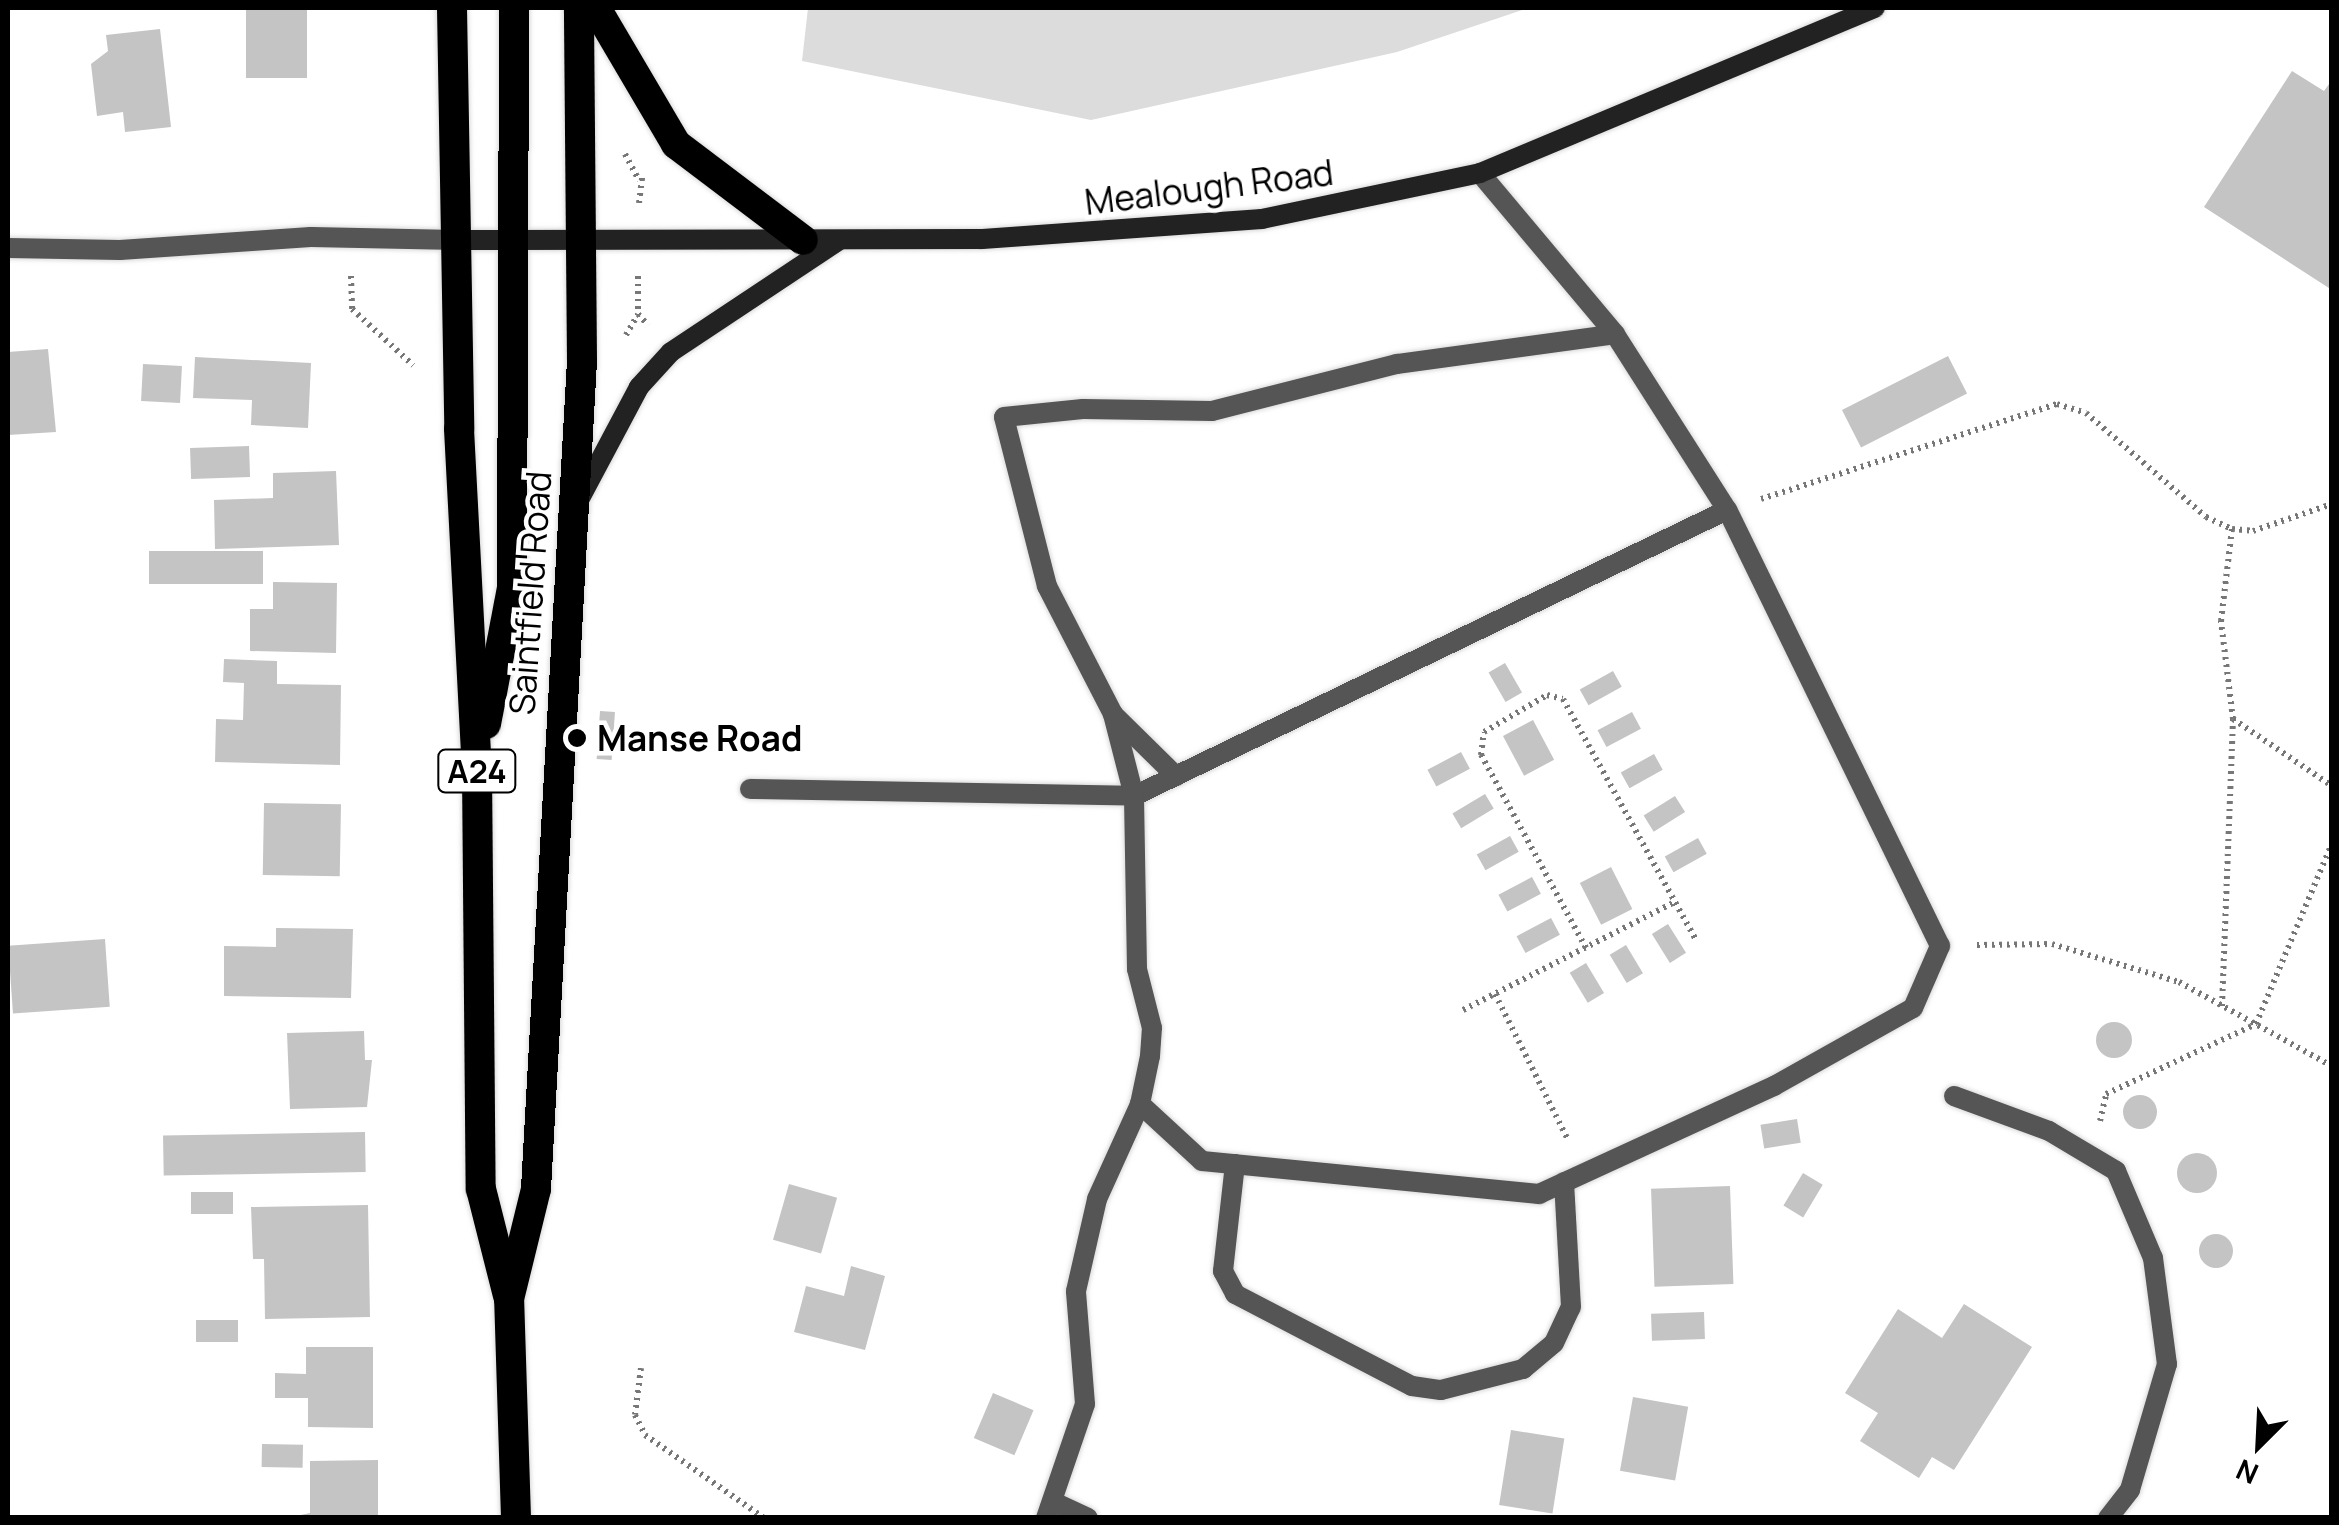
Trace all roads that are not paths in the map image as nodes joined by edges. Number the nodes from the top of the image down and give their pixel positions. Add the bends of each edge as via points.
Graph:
1 (452, 8) edge
2 (514, 8) edge
3 (579, 8) edge
4 (596, 8) edge
5 (1875, 8) edge
6 (1480, 173) junction
7 (457, 240) junction
8 (515, 240) junction
9 (803, 240) junction
10 (840, 240) junction
11 (582, 241) junction
12 (8, 248) edge
13 (1615, 334) junction
14 (1726, 510) junction
15 (572, 512) junction
16 (1113, 714) junction
17 (476, 771) junction
18 (1176, 776) junction
19 (750, 789) dead end
20 (1134, 796) junction
21 (1954, 1096) dead end
22 (1140, 1104) junction
23 (1235, 1164) junction
24 (1564, 1182) junction
25 (508, 1299) junction
26 (1051, 1510) edge
27 (516, 1518) edge
28 (1088, 1518) edge
29 (2108, 1518) edge

1 - 7 highway, Saintfield Road / A24
2 - 8 highway
3 - 11 highway, Saintfield Road / A24
4 - 9 highway via 676,144
5 - 6 street, Mealough Road
6 - 10 street, Mealough Road via 1334,207 1182,228
6 - 13 street
7 - 8 street
7 - 12 street via 311,237 120,250
7 - 17 highway, Saintfield Road / A24
8 - 11 street, Mealough Road
8 - 17 highway via 512,588
9 - 10 street, Mealough Road
9 - 11 street, Mealough Road
10 - 15 street via 671,352 640,387
11 - 15 highway, Saintfield Road / A24
13 - 14 street
13 - 16 street via 1397,364 1212,411 1004,417 1047,586
14 - 18 street
14 - 24 street via 1940,946 1913,1008 1774,1086
15 - 25 highway, Saintfield Road / A24 via 536,1189
16 - 18 street
16 - 20 street
17 - 25 highway, Saintfield Road / A24 via 482,1189
18 - 20 street
19 - 20 street
20 - 22 street via 1137,968 1152,1028
21 - 29 street via 2049,1132 2116,1171 2153,1258 2167,1364 2130,1490
22 - 23 street via 1202,1161
22 - 26 street via 1097,1199 1076,1291 1086,1404
23 - 24 street via 1538,1194
23 - 24 street via 1223,1272 1235,1294 1412,1386 1441,1390 1524,1369 1554,1343 1570,1306
25 - 27 highway, Saintfield Road / A24
26 - 28 street

